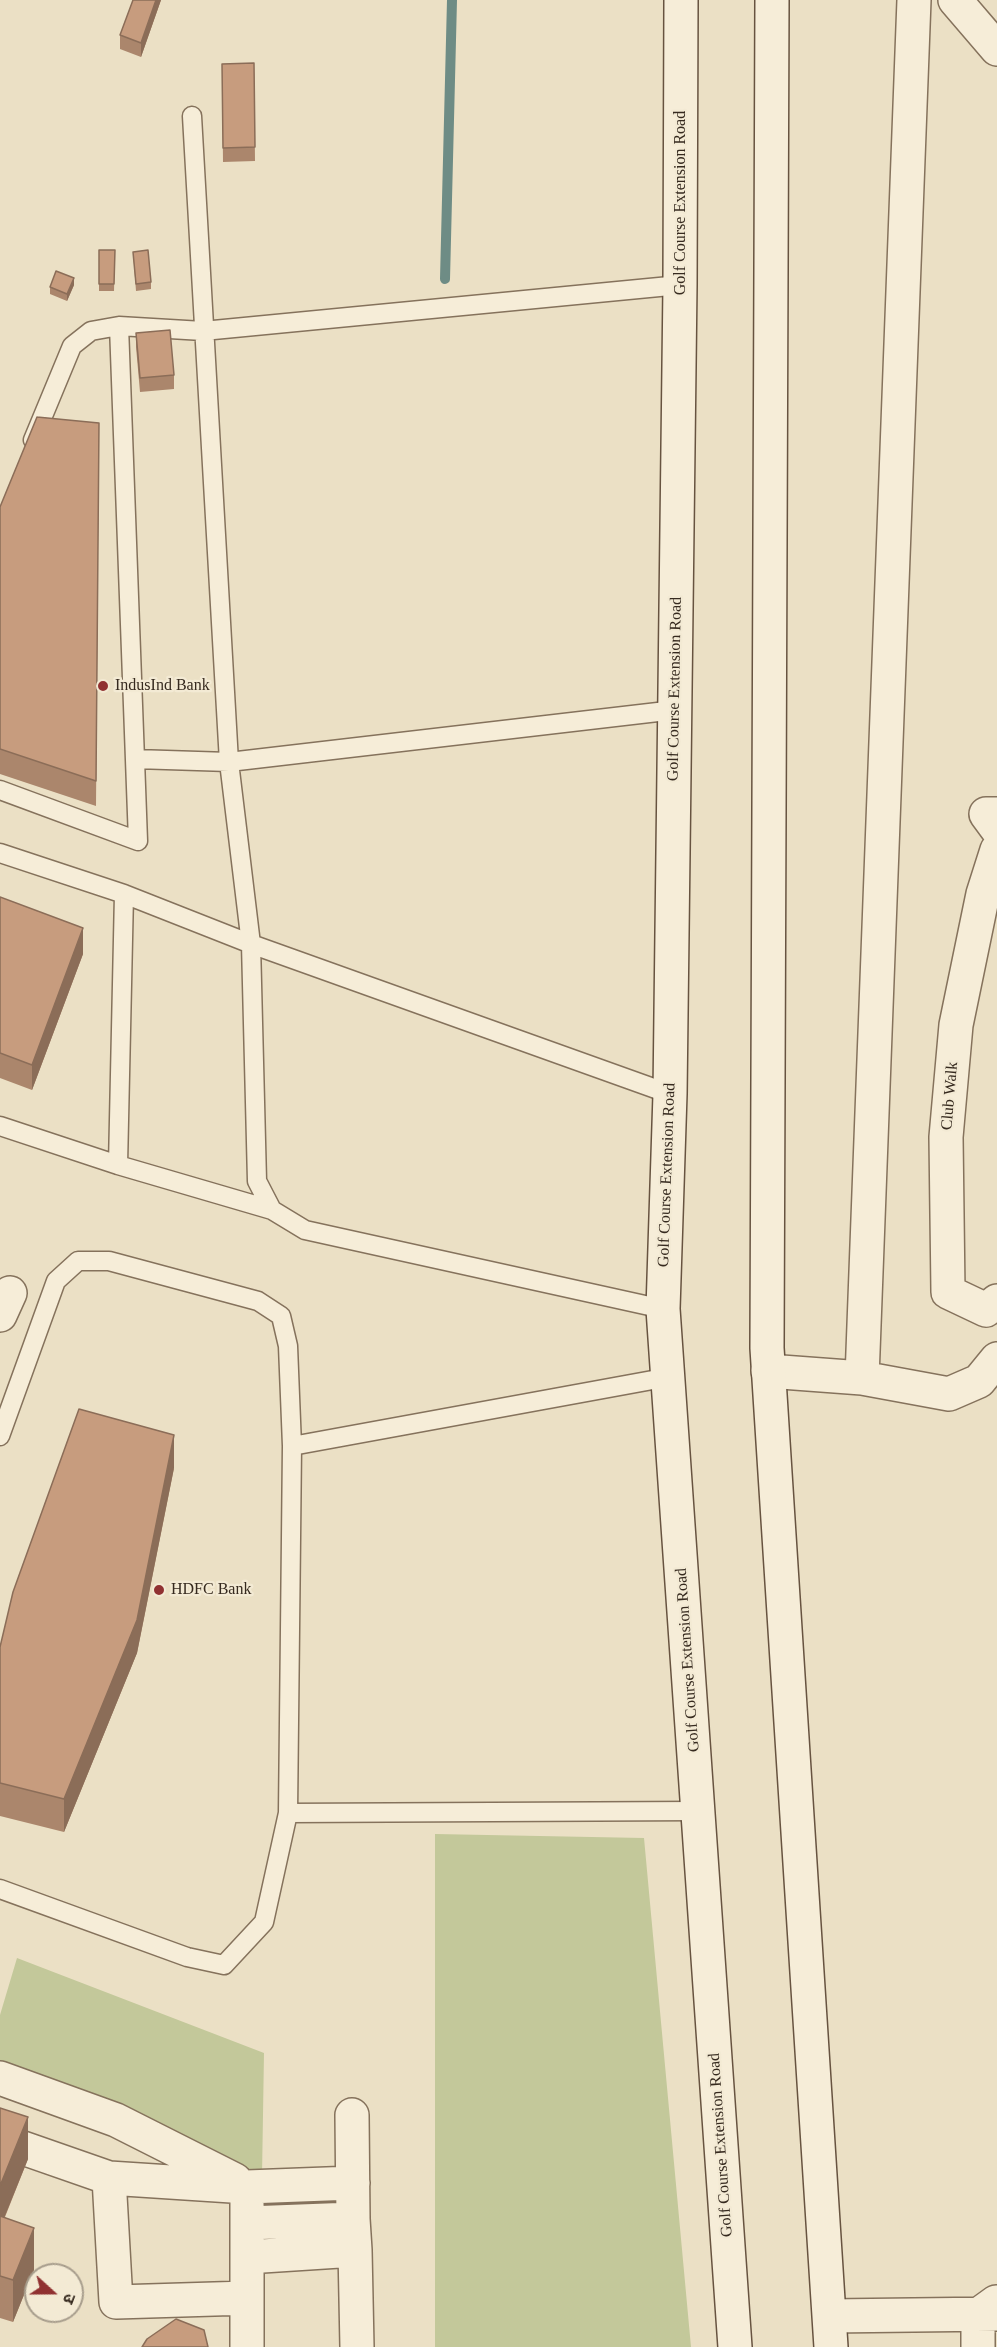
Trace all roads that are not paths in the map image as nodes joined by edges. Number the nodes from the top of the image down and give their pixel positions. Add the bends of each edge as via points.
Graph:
1 (681, 0) edge
2 (772, 0) edge
3 (914, 0) edge
4 (955, 0) edge
5 (997, 50) edge
6 (192, 116) dead end
7 (681, 285) junction
8 (119, 326) junction
9 (203, 331) junction
10 (27, 453) edge
11 (675, 710) junction
12 (135, 759) junction
13 (229, 762) junction
14 (0, 790) edge
15 (997, 814) edge
16 (997, 829) edge
17 (997, 850) edge
18 (0, 853) edge
19 (124, 894) junction
20 (251, 944) junction
21 (670, 1094) junction
22 (0, 1126) edge
23 (118, 1165) junction
24 (272, 1210) junction
25 (997, 1302) edge
26 (663, 1309) junction
27 (997, 1359) edge
28 (768, 1371) junction
29 (669, 1377) junction
30 (862, 1378) junction
31 (0, 1436) edge
32 (292, 1446) junction
33 (698, 1811) junction
34 (288, 1813) junction
35 (0, 1889) edge
36 (0, 2079) edge
37 (352, 2115) dead end
38 (0, 2140) edge
39 (110, 2178) junction
40 (353, 2183) junction
41 (247, 2187) junction
42 (248, 2223) junction
43 (354, 2234) junction
44 (247, 2257) junction
45 (248, 2298) junction
46 (991, 2310) edge
47 (831, 2332) edge
48 (247, 2347) edge
49 (357, 2347) edge
50 (735, 2347) edge
51 (978, 2347) edge

1 - 7 main road, Golf Course Extension Road
2 - 28 main road
3 - 30 main road
4 - 5 main road
6 - 9 lane
7 - 9 lane
7 - 11 main road, Golf Course Extension Road
8 - 9 lane
8 - 10 lane via 91,331 72,346
8 - 12 lane
9 - 13 lane
11 - 13 lane
11 - 21 main road, Golf Course Extension Road
12 - 13 lane
12 - 14 lane via 138,841
13 - 20 lane
15 - 16 main road via 986,814
17 - 25 main road, Club Walk via 983,894 956,1025 946,1148 948,1292 986,1310
18 - 19 lane
19 - 20 lane
19 - 23 lane
20 - 21 lane
20 - 24 lane via 257,1181
21 - 26 main road, Golf Course Extension Road
22 - 23 lane
23 - 24 lane
24 - 26 lane via 305,1230
26 - 29 main road, Golf Course Extension Road
27 - 30 main road via 979,1380 949,1394
28 - 30 main road
28 - 47 main road
29 - 32 lane
29 - 33 main road, Golf Course Extension Road
31 - 32 lane via 56,1281 78,1262 109,1261 258,1301 281,1316 288,1347
32 - 34 lane
33 - 34 lane
33 - 50 main road, Golf Course Extension Road
34 - 35 lane via 264,1922 224,1965 187,1957
36 - 41 main road via 116,2120
37 - 40 main road
38 - 39 main road
39 - 41 main road
39 - 45 main road via 116,2302
40 - 41 main road
40 - 43 main road
41 - 42 main road
42 - 43 main road
42 - 44 main road
43 - 44 main road
43 - 49 main road
44 - 45 main road
45 - 48 main road
46 - 47 main road
46 - 51 main road

